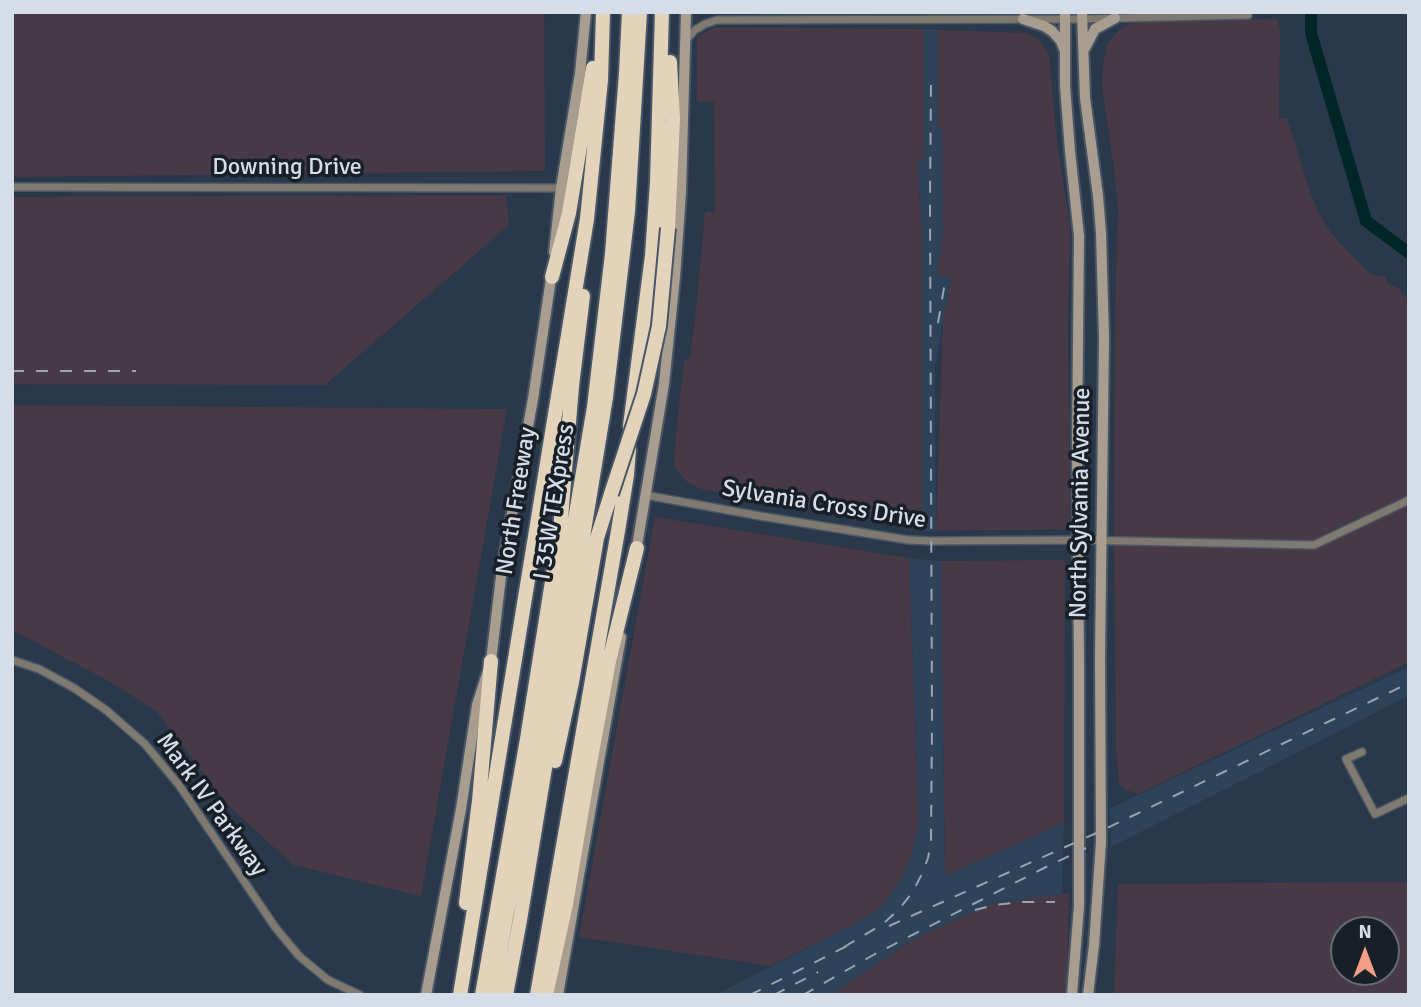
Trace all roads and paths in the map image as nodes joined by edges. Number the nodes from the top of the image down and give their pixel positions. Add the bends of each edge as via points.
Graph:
1 (586, 12) edge
2 (603, 12) edge
3 (629, 12) edge
4 (640, 12) edge
5 (662, 12) edge
6 (670, 12) edge
7 (686, 12) edge
8 (749, 12) edge
9 (1201, 12) edge
10 (1248, 15) dead end
11 (1065, 16) edge
12 (1082, 16) edge
13 (1211, 16) junction
14 (1115, 18) junction
15 (758, 19) junction
16 (1023, 19) junction
17 (602, 37) junction
18 (686, 41) junction
19 (1066, 54) junction
20 (1082, 61) junction
21 (12, 187) edge
22 (561, 188) junction
23 (587, 219) junction
24 (552, 277) junction
25 (1102, 289) junction
26 (1079, 290) junction
27 (645, 495) junction
28 (1409, 500) edge
29 (1077, 540) junction
30 (1102, 541) junction
31 (637, 548) junction
32 (12, 660) edge
33 (491, 661) junction
34 (1362, 752) dead end
35 (1409, 798) edge
36 (520, 920) junction
37 (1094, 945) junction
38 (1075, 947) junction
39 (463, 975) junction
40 (360, 995) edge
41 (426, 995) edge
42 (460, 995) edge
43 (482, 995) edge
44 (492, 995) edge
45 (506, 995) edge
46 (537, 995) edge
47 (546, 995) edge
48 (558, 995) edge
49 (1072, 995) edge
50 (1088, 995) edge

1 - 22 main road
2 - 17 highway, North Freeway
3 - 44 highway, I 35W TEXpress via 613,241 594,407
4 - 36 highway, I 35W TEXpress via 628,211 608,384
5 - 46 highway via 652,256 626,475
6 - 36 highway, bridge via 673,119 663,298 644,394 597,538 572,682
7 - 18 main road
8 - 15 street
9 - 13 street
10 - 13 street
11 - 12 street
11 - 16 street
11 - 19 main road, North Sylvania Avenue
12 - 14 street
12 - 20 main road, North Sylvania Avenue
13 - 14 street
14 - 20 main road via 1095,29
15 - 16 street
15 - 18 street via 717,20 695,30
16 - 19 main road via 1052,31
17 - 23 highway, North Freeway
17 - 24 highway
18 - 27 main road via 675,277 664,384
19 - 26 main road, North Sylvania Avenue
20 - 25 main road, North Sylvania Avenue via 1098,196
21 - 22 street, Downing Drive
22 - 24 main road
23 - 39 highway, North Freeway
23 - 43 highway via 592,233 572,386 561,531
24 - 33 main road via 502,568
25 - 26 main road
25 - 30 main road, North Sylvania Avenue
26 - 29 main road, North Sylvania Avenue
27 - 29 street, Sylvania Cross Drive via 908,540
27 - 31 main road
28 - 30 street, Sylvania Cross Drive via 1314,545
29 - 30 street, Sylvania Cross Drive
29 - 38 main road, North Sylvania Avenue via 1079,906
30 - 37 main road, North Sylvania Avenue via 1101,842
31 - 47 highway via 609,661
31 - 48 main road
32 - 40 street, Mark IV Parkway via 74,688 145,744 299,956 328,980
33 - 39 highway
33 - 41 main road via 477,705
34 - 35 street via 1346,759 1375,814
36 - 45 highway, I 35W TEXpress
37 - 38 main road
37 - 50 main road, North Sylvania Avenue
38 - 49 main road, North Sylvania Avenue
39 - 42 highway, North Freeway

